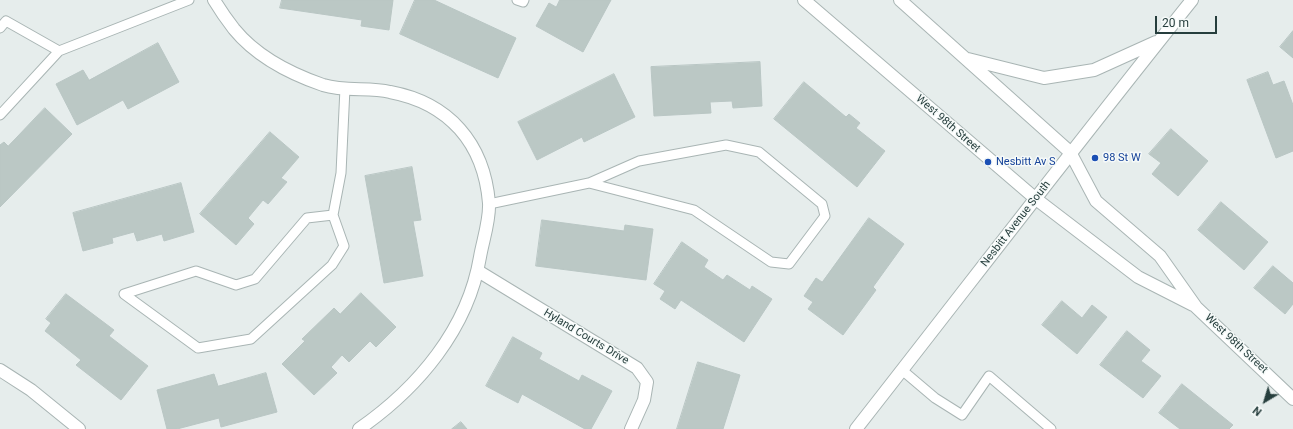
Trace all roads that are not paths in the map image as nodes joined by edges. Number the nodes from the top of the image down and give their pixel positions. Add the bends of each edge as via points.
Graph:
1 (189, 0) edge
2 (214, 0) edge
3 (517, 0) edge
4 (524, 0) edge
5 (804, 0) edge
6 (900, 0) edge
7 (1192, 0) edge
8 (0, 28) edge
9 (1159, 40) junction
10 (59, 51) junction
11 (965, 58) junction
12 (345, 88) junction
13 (0, 114) edge
14 (1070, 152) junction
15 (589, 184) junction
16 (1036, 199) junction
17 (489, 204) junction
18 (333, 215) junction
19 (478, 272) junction
20 (1196, 307) junction
21 (0, 370) edge
22 (902, 370) junction
23 (1293, 399) edge
24 (80, 429) edge
25 (359, 429) edge
26 (631, 429) edge
27 (856, 429) edge
28 (1051, 429) edge

1 - 10 lane
2 - 12 street via 234,30 261,54 292,73 325,86
3 - 4 lane
5 - 16 street, West 98th Street
6 - 11 street, West 98th Street
7 - 9 street, Nesbitt Avenue South
8 - 10 lane via 6,21
9 - 11 street via 1094,70 1044,78
9 - 14 street, Nesbitt Avenue South
10 - 13 lane
11 - 14 street, West 98th Street
12 - 17 street via 389,91 418,99 443,113 464,133 480,159
12 - 18 lane via 340,173
14 - 16 street, Nesbitt Avenue South
14 - 20 street, West 98th Street via 1096,201 1160,256
15 - 15 lane via 694,210 771,262 789,264 825,216 822,204 759,152 726,145 639,161
15 - 17 lane
16 - 20 street, West 98th Street via 1138,277
16 - 22 street, Nesbitt Avenue South
17 - 19 street
18 - 18 lane via 344,246 332,265 251,339 198,348 124,294 196,271 236,285 255,279 307,218
19 - 25 street via 445,345 417,381 383,412
19 - 26 street, Hyland Courts Drive via 637,368 647,382 644,400
20 - 23 street, West 98th Street
21 - 24 street via 31,390
22 - 27 street, Nesbitt Avenue South
22 - 28 lane via 935,398 962,415 989,376

